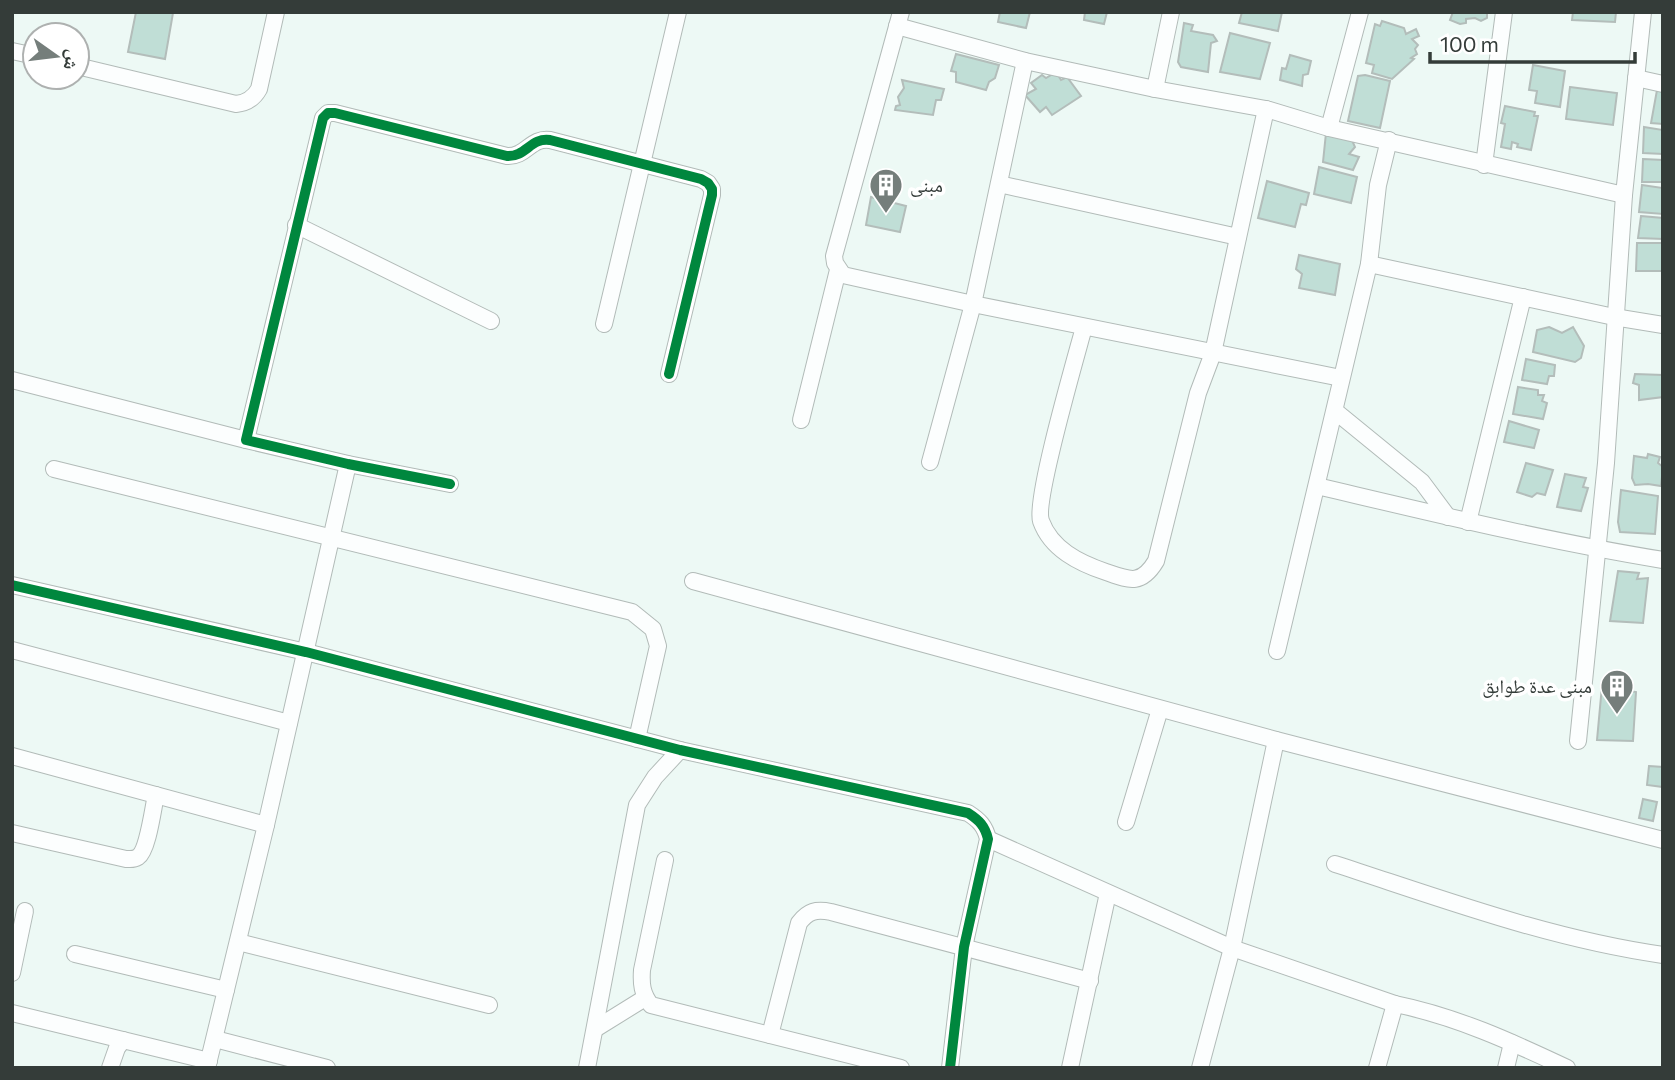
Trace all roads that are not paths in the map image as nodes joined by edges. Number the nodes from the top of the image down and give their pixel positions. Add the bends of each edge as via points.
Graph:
1 (276, 12) edge
2 (678, 12) edge
3 (1171, 12) edge
4 (1360, 12) edge
5 (1504, 12) edge
6 (1643, 12) edge
7 (899, 19) edge
8 (1025, 61) junction
9 (91, 69) edge
10 (1636, 78) junction
11 (1663, 84) edge
12 (1155, 89) junction
13 (1266, 109) junction
14 (1329, 128) junction
15 (1389, 140) junction
16 (643, 164) junction
17 (1484, 165) junction
18 (999, 184) junction
19 (1624, 195) junction
20 (296, 225) junction
21 (1238, 237) junction
22 (1369, 264) junction
23 (838, 270) junction
24 (1523, 298) junction
25 (973, 304) junction
26 (1614, 317) junction
27 (491, 321) dead end
28 (604, 324) dead end
29 (1663, 325) edge
30 (1084, 327) junction
31 (1213, 353) junction
32 (669, 374) dead end
33 (1341, 378) junction
34 (12, 380) edge
35 (1335, 411) junction
36 (801, 420) dead end
37 (246, 440) junction
38 (930, 462) dead end
39 (348, 464) junction
40 (54, 468) dead end
41 (450, 484) dead end
42 (1317, 486) junction
43 (1448, 517) junction
44 (1468, 522) junction
45 (331, 536) junction
46 (1597, 550) junction
47 (1663, 560) edge
48 (693, 581) dead end
49 (12, 585) edge
50 (12, 650) edge
51 (1277, 651) dead end
52 (306, 652) junction
53 (1160, 709) junction
54 (289, 723) junction
55 (637, 739) junction
56 (1276, 740) junction
57 (1578, 741) dead end
58 (680, 750) junction
59 (12, 756) edge
60 (156, 795) junction
61 (1126, 822) dead end
62 (266, 825) junction
63 (12, 833) edge
64 (988, 839) junction
65 (1663, 840) edge
66 (665, 860) dead end
67 (1335, 863) dead end
68 (1108, 893) junction
69 (25, 911) dead end
70 (238, 942) junction
71 (964, 947) junction
72 (1232, 948) junction
73 (75, 954) dead end
74 (1663, 956) edge
75 (12, 972) edge
76 (1090, 981) junction
77 (226, 990) junction
78 (645, 998) junction
79 (1395, 1004) junction
80 (489, 1005) dead end
81 (12, 1013) edge
82 (595, 1029) junction
83 (769, 1035) junction
84 (215, 1038) junction
85 (122, 1040) junction
86 (1512, 1043) junction
87 (208, 1064) edge
88 (110, 1068) edge
89 (327, 1068) edge
90 (587, 1068) edge
91 (901, 1068) edge
92 (950, 1068) edge
93 (1070, 1068) edge
94 (1200, 1068) edge
95 (1377, 1068) edge
96 (1506, 1068) edge
97 (1567, 1068) edge

1 - 9 street via 259,89 243,104
2 - 16 street
3 - 12 street
4 - 14 street
5 - 17 street
6 - 10 street
7 - 8 street
7 - 23 street via 834,256
8 - 12 street
8 - 18 street
10 - 11 street
10 - 19 street
12 - 13 street
13 - 14 street
13 - 21 street
14 - 15 street
15 - 17 street
15 - 22 street via 1378,185
16 - 20 street via 544,139 518,155 507,156 331,112 323,118
16 - 28 street
16 - 32 street via 701,179 712,190
17 - 19 street
18 - 21 street
18 - 25 street
19 - 26 street
20 - 27 street
20 - 37 street
21 - 31 street
22 - 24 street
22 - 33 street
23 - 25 street via 847,277
23 - 36 street
24 - 26 street
24 - 44 street
25 - 30 street
25 - 38 street
26 - 29 street
26 - 46 street
30 - 31 street
30 - 31 street via 1040,517 1053,542 1067,554 1129,579 1149,572 1156,561 1198,393
31 - 33 street
33 - 35 street
34 - 37 street
35 - 42 street
35 - 43 street via 1422,482
37 - 39 street
39 - 41 street
39 - 45 street
40 - 45 street
42 - 43 street
42 - 51 street
43 - 44 street
44 - 46 street
45 - 52 street
45 - 55 street via 632,612 653,629 658,646
46 - 47 street
46 - 57 street
48 - 53 street
49 - 52 street
50 - 54 street
52 - 54 street
52 - 55 street
53 - 56 street
53 - 61 street
54 - 62 street
55 - 58 street
56 - 65 street
56 - 72 street
58 - 64 street via 968,813 986,829
58 - 82 street via 654,777 637,804
59 - 60 street
60 - 62 street
60 - 63 street via 145,845 135,859
62 - 70 street
64 - 68 street
64 - 71 street
66 - 78 street via 642,970
67 - 74 street via 1520,924
68 - 72 street
68 - 76 street
69 - 75 street
70 - 77 street
70 - 80 street
71 - 76 street
71 - 83 street via 812,911 799,923
71 - 92 street
72 - 79 street
72 - 94 street
73 - 77 street
76 - 93 street
77 - 84 street
78 - 82 street
78 - 83 street via 659,1008
79 - 86 street
79 - 95 street
81 - 85 street
82 - 90 street
83 - 91 street
84 - 87 street
84 - 89 street
85 - 87 street
85 - 88 street
86 - 96 street
86 - 97 street

